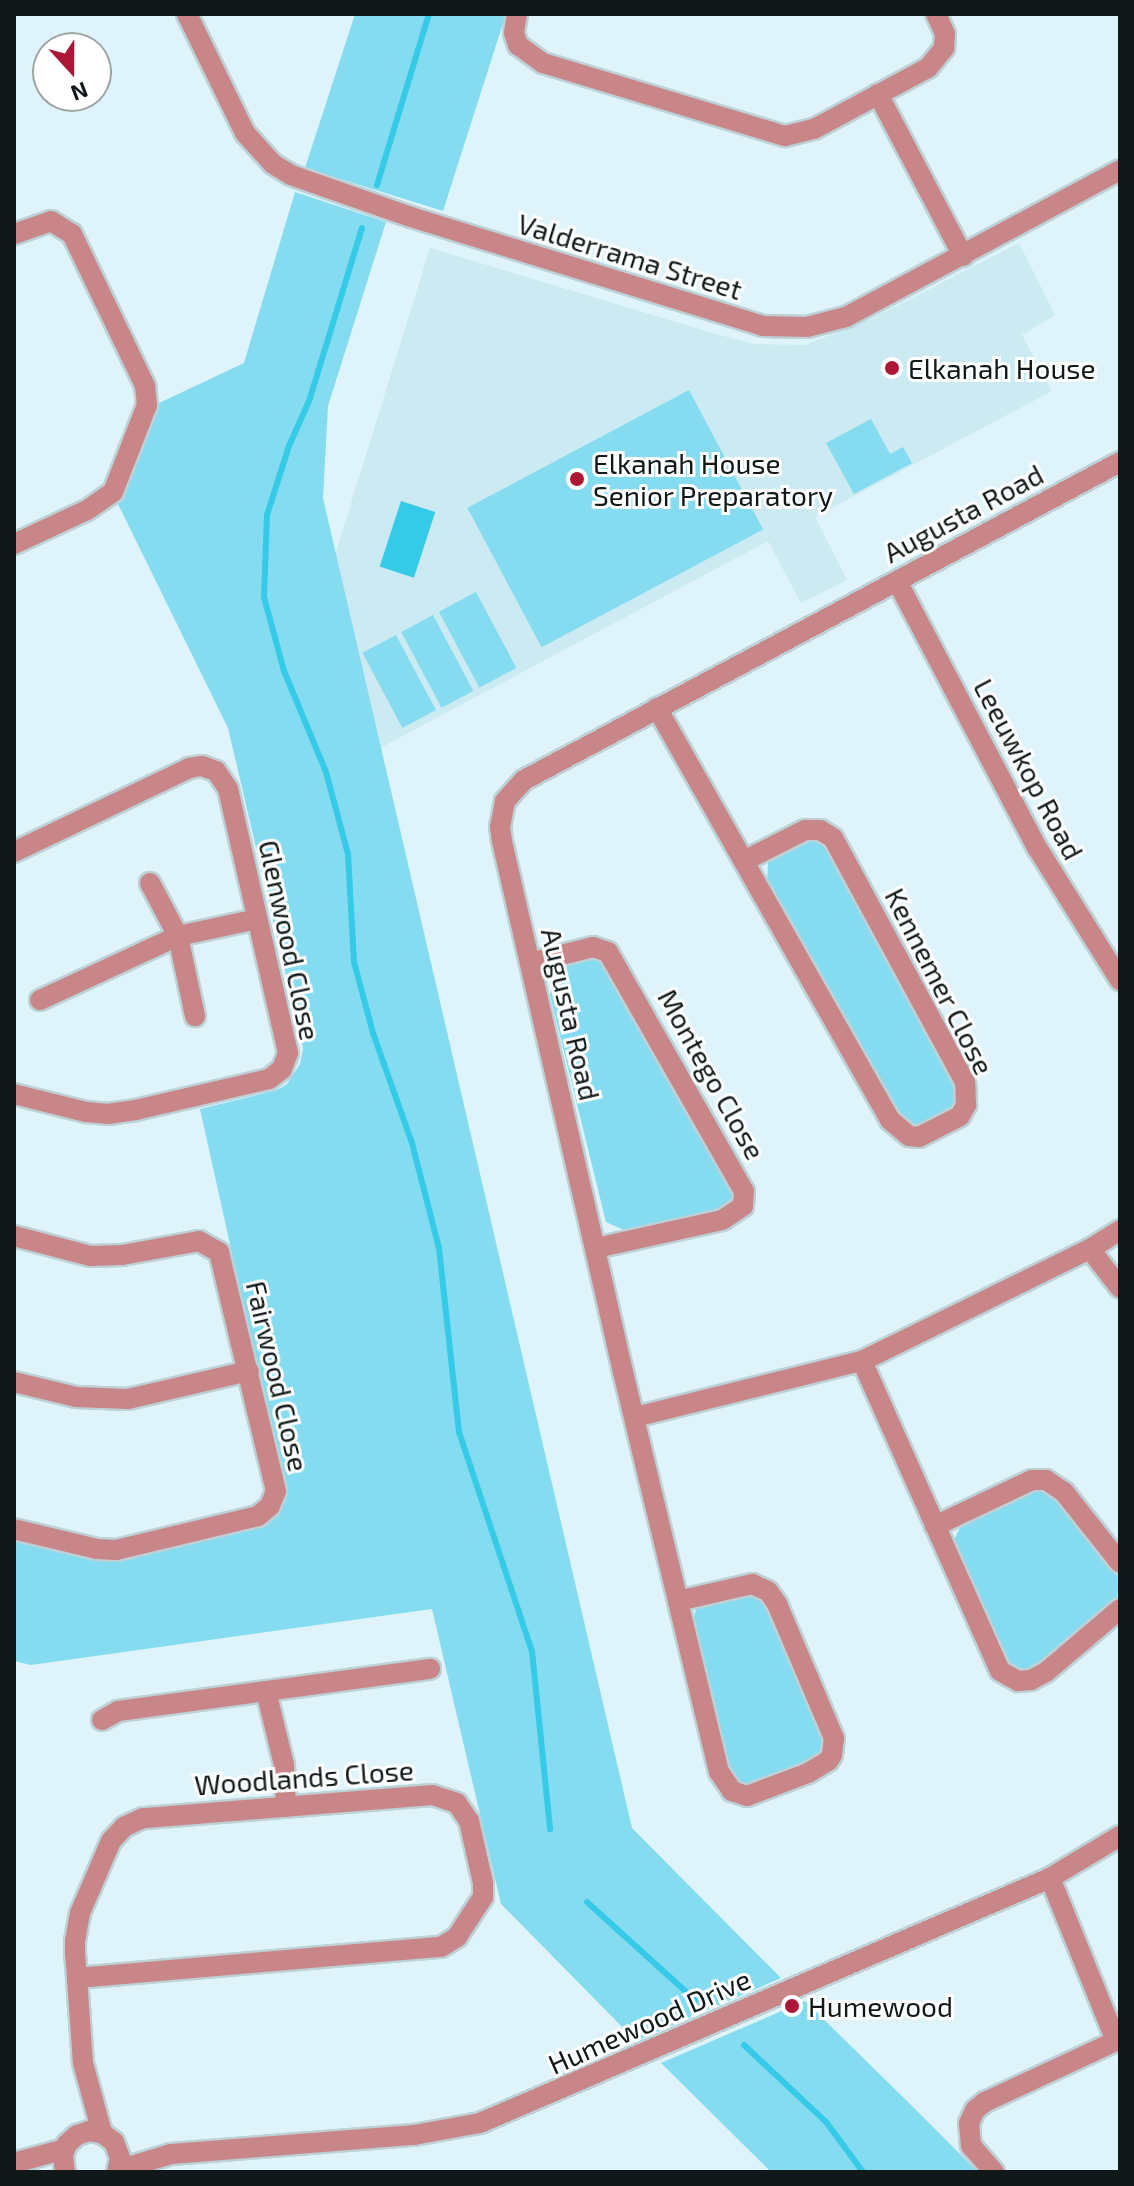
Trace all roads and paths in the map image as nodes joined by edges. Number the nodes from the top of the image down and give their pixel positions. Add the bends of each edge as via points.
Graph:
1 (187, 14) edge
2 (517, 14) edge
3 (936, 14) edge
4 (878, 94) junction
5 (1120, 170) edge
6 (14, 234) edge
7 (963, 256) junction
8 (1120, 462) edge
9 (14, 544) edge
10 (897, 581) junction
11 (657, 708) junction
12 (14, 852) edge
13 (744, 861) junction
14 (150, 883) dead end
15 (257, 919) junction
16 (178, 936) junction
17 (530, 963) junction
18 (1120, 980) edge
19 (40, 1000) dead end
20 (195, 1016) dead end
21 (14, 1094) edge
22 (1120, 1230) edge
23 (14, 1236) edge
24 (596, 1248) junction
25 (1090, 1249) junction
26 (1120, 1288) edge
27 (862, 1361) junction
28 (249, 1371) junction
29 (14, 1382) edge
30 (635, 1417) junction
31 (935, 1526) junction
32 (14, 1529) edge
33 (1120, 1563) edge
34 (678, 1601) junction
35 (1120, 1609) edge
36 (430, 1669) dead end
37 (266, 1691) junction
38 (102, 1720) dead end
39 (286, 1807) junction
40 (1120, 1836) edge
41 (1050, 1878) junction
42 (77, 1978) junction
43 (1118, 2043) edge
44 (83, 2063) junction
45 (109, 2140) junction
46 (70, 2142) junction
47 (171, 2154) junction
48 (14, 2166) edge
49 (118, 2171) edge
50 (64, 2172) edge
51 (994, 2172) edge

1 - 7 street, Valderrama Street via 245,133 291,175 725,315 783,329 829,323
2 - 4 street via 518,45 543,63 776,135 814,129
3 - 4 street via 945,34 941,57
4 - 7 street
5 - 7 street, Valderrama Street
6 - 9 street via 51,221 72,234 145,386 147,405 113,492
8 - 10 street, Augusta Road
10 - 11 street, Augusta Road
10 - 18 street, Leeuwkop Road via 1038,849
11 - 13 street, Kennemer Close
11 - 17 street, Augusta Road via 508,793 500,827
12 - 15 street, Glenwood Close via 189,768 208,767 226,782
13 - 13 street, Kennemer Close via 805,830 820,830 833,838 965,1082 966,1105 960,1116 919,1137 909,1136 890,1120
14 - 16 street
15 - 16 street
15 - 21 street, Glenwood Close via 288,1044 286,1061 276,1075 109,1114
16 - 19 street
16 - 20 street
17 - 24 street, Augusta Road
17 - 24 street, Montego Close via 593,947 608,952 744,1191 743,1206 722,1220
22 - 25 street
23 - 28 street, Fairwood Close via 90,1256 191,1242 214,1247 223,1259
24 - 30 street, Augusta Road
25 - 26 street
25 - 27 street
27 - 30 street
27 - 31 street
28 - 29 street via 128,1399 76,1397
28 - 32 street, Fairwood Close via 275,1483 274,1499 265,1512 116,1550
30 - 34 street, Augusta Road
31 - 33 street via 1032,1480 1046,1480 1064,1492
31 - 35 street via 994,1663 1007,1677 1031,1680 1046,1672
34 - 34 street, Augusta Road via 726,1785 739,1794 757,1795 828,1761 834,1738 768,1591 752,1584
36 - 37 street
37 - 38 street via 118,1711
37 - 39 street via 284,1765
39 - 42 street, Woodlands Close via 143,1818 124,1827 111,1841 80,1913
39 - 42 street, Woodlands Close via 432,1795 448,1799 469,1821 483,1883 480,1903 457,1937 431,1950
40 - 41 street, Humewood Drive
41 - 43 street
41 - 47 street, Humewood Drive via 480,2123 414,2135
42 - 44 street, Woodlands Close
43 - 51 street via 975,2110 969,2123 971,2146
44 - 45 street, Woodlands Close
44 - 46 street, Woodlands Close
45 - 46 street, Humewood Drive
45 - 47 street, Humewood Drive
45 - 49 street, Woodlands Close
46 - 48 street
46 - 50 street, Woodlands Close
47 - 49 street, Humewood Drive
48 - 50 street

